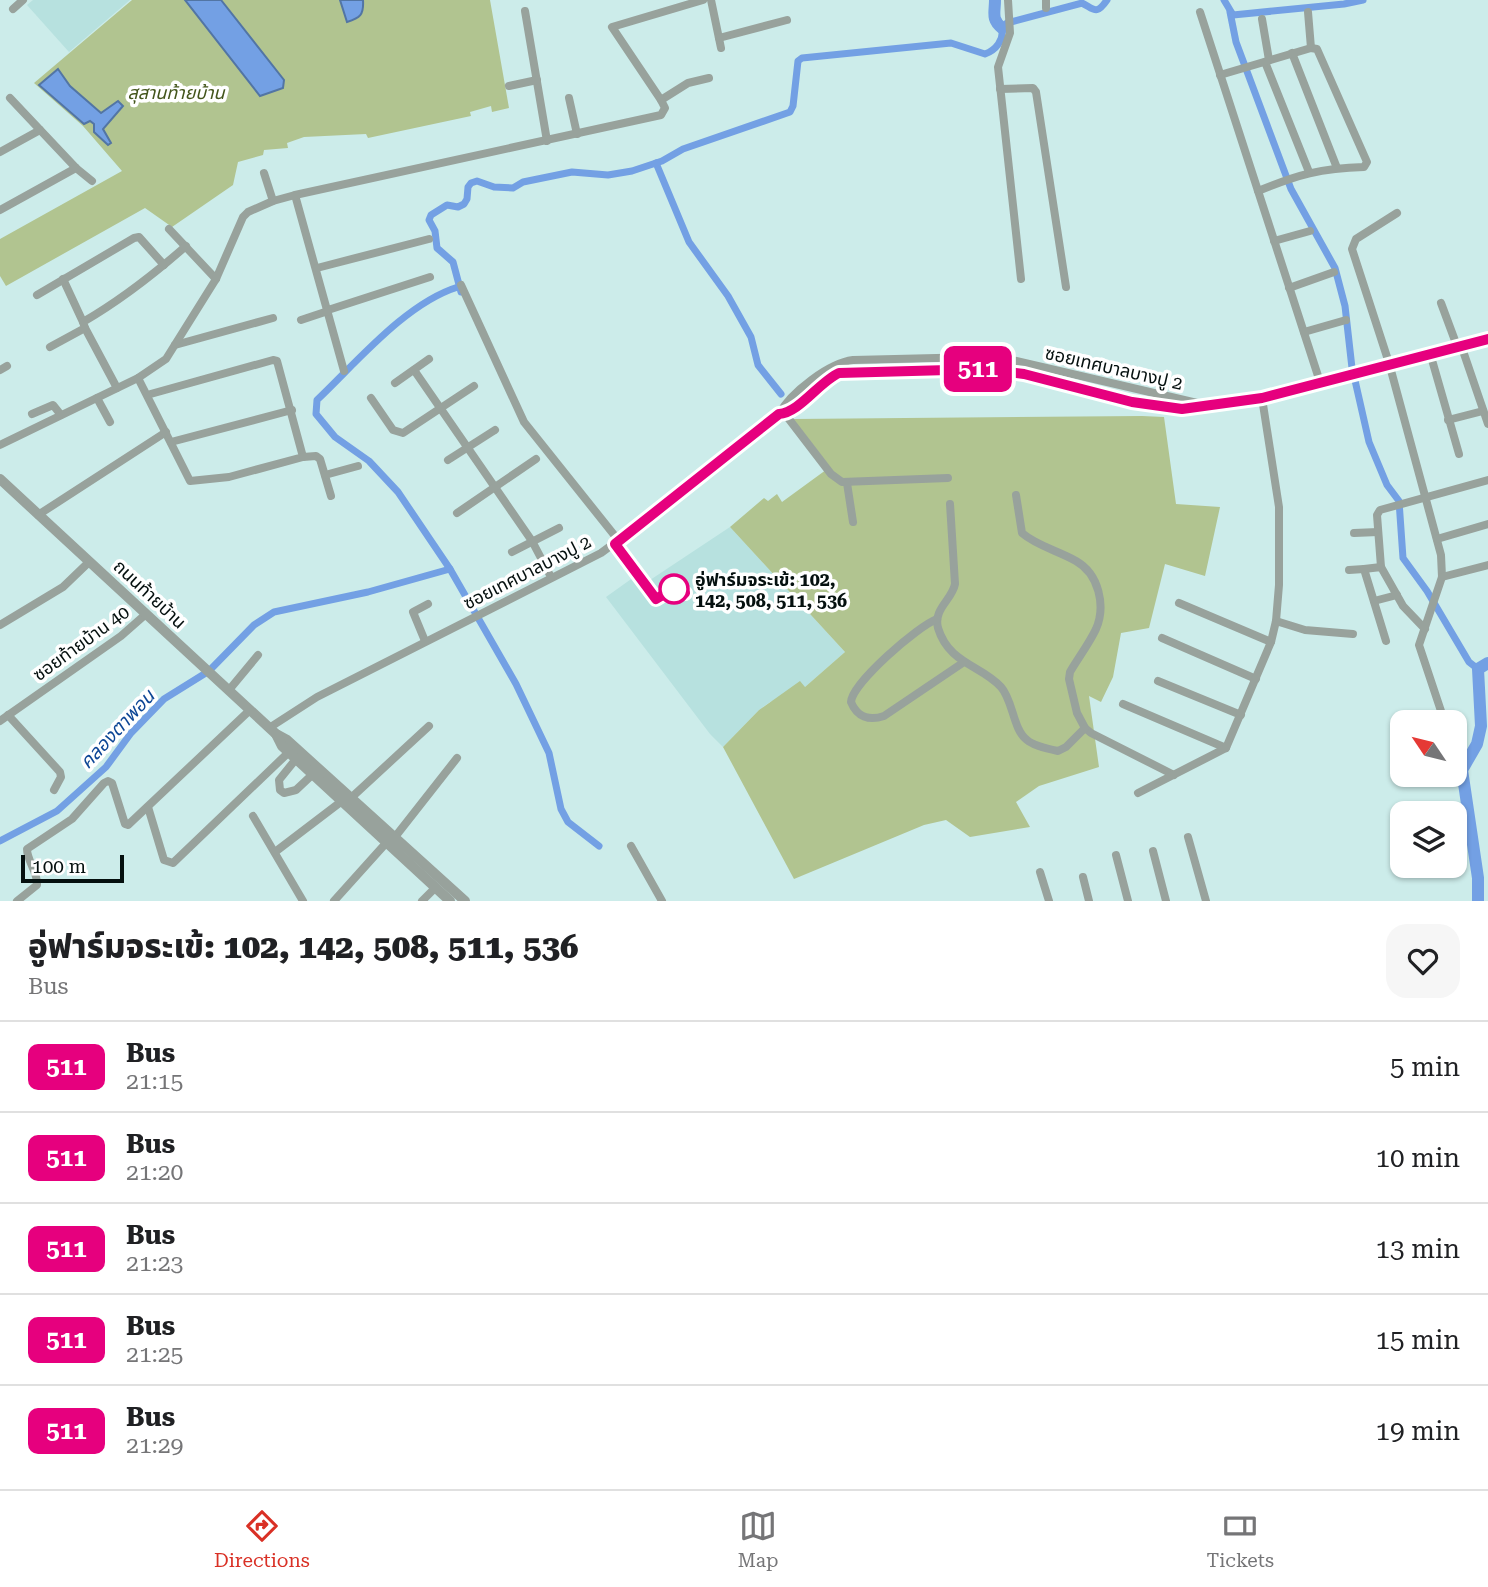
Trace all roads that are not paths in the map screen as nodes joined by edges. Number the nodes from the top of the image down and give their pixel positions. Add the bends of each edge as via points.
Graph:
1 (23, 0) edge
2 (703, 0) edge
3 (711, 0) edge
4 (1008, 0) edge
5 (13, 9) dead end
6 (525, 11) dead end
7 (1200, 12) dead end
8 (1308, 12) dead end
9 (1262, 19) dead end
10 (787, 20) dead end
11 (719, 38) junction
12 (721, 48) dead end
13 (1311, 48) junction
14 (1292, 53) junction
15 (1267, 61) junction
16 (1220, 75) junction
17 (709, 78) dead end
18 (537, 80) junction
19 (509, 86) dead end
20 (1000, 89) junction
21 (10, 98) dead end
22 (569, 98) dead end
23 (661, 100) junction
24 (40, 130) junction
25 (577, 134) junction
26 (547, 141) junction
27 (0, 152) edge
28 (76, 168) junction
29 (1337, 168) junction
30 (1309, 172) junction
31 (264, 173) dead end
32 (92, 181) dead end
33 (1258, 191) junction
34 (295, 195) junction
35 (273, 201) junction
36 (0, 210) edge
37 (1397, 213) dead end
38 (169, 229) dead end
39 (1310, 231) dead end
40 (429, 239) dead end
41 (1274, 241) junction
42 (186, 246) junction
43 (164, 265) junction
44 (317, 268) junction
45 (1334, 272) dead end
46 (430, 277) dead end
47 (63, 279) junction
48 (216, 279) junction
49 (1021, 279) dead end
50 (461, 285) dead end
51 (1066, 287) dead end
52 (1289, 288) junction
53 (37, 295) dead end
54 (1441, 303) dead end
55 (328, 310) junction
56 (273, 318) dead end
57 (301, 320) dead end
58 (1346, 320) dead end
59 (84, 325) junction
60 (1304, 332) junction
61 (1488, 339) edge
62 (176, 345) junction
63 (1459, 346) junction
64 (50, 347) dead end
65 (1430, 353) junction
66 (429, 359) dead end
67 (1389, 363) junction
68 (414, 370) junction
69 (344, 371) dead end
70 (138, 378) junction
71 (1320, 382) junction
72 (394, 383) dead end
73 (474, 386) dead end
74 (117, 388) junction
75 (147, 395) junction
76 (97, 398) junction
77 (372, 398) dead end
78 (1262, 398) junction
79 (440, 408) junction
80 (292, 410) junction
81 (1483, 411) junction
82 (32, 414) dead end
83 (782, 414) junction
84 (61, 415) junction
85 (1448, 420) junction
86 (110, 422) dead end
87 (1488, 424) edge
88 (495, 430) dead end
89 (166, 432) junction
90 (171, 442) junction
91 (0, 445) edge
92 (467, 449) junction
93 (1459, 454) dead end
94 (303, 457) junction
95 (536, 459) dead end
96 (448, 460) dead end
97 (358, 466) dead end
98 (325, 475) junction
99 (948, 478) dead end
100 (0, 479) edge
101 (1488, 480) edge
102 (847, 483) junction
103 (494, 488) junction
104 (1016, 495) dead end
105 (331, 496) dead end
106 (1425, 498) junction
107 (950, 504) dead end
108 (457, 513) dead end
109 (38, 515) junction
110 (853, 522) dead end
111 (1488, 524) edge
112 (559, 528) dead end
113 (1378, 532) junction
114 (1354, 533) dead end
115 (1437, 539) junction
116 (532, 541) junction
117 (619, 541) junction
118 (512, 552) dead end
119 (89, 562) junction
120 (1488, 565) edge
121 (1381, 566) junction
122 (1364, 569) junction
123 (1349, 570) dead end
124 (551, 577) junction
125 (1442, 577) junction
126 (1397, 595) junction
127 (1374, 601) junction
128 (1179, 603) dead end
129 (428, 604) dead end
130 (146, 614) junction
131 (937, 619) junction
132 (1276, 621) junction
133 (0, 625) edge
134 (1425, 629) junction
135 (1353, 634) dead end
136 (1162, 638) dead end
137 (425, 641) junction
138 (1386, 641) dead end
139 (1271, 642) junction
140 (258, 655) dead end
141 (964, 662) junction
142 (1256, 678) junction
143 (1158, 681) dead end
144 (229, 690) junction
145 (1123, 704) dead end
146 (250, 710) junction
147 (1441, 710) edge
148 (9, 715) junction
149 (1241, 715) junction
150 (0, 721) edge
151 (429, 726) dead end
152 (1085, 728) junction
153 (272, 731) junction
154 (1226, 748) junction
155 (293, 756) junction
156 (457, 758) dead end
157 (313, 774) junction
158 (1174, 775) junction
159 (54, 790) dead end
160 (1138, 793) dead end
161 (347, 799) junction
162 (148, 807) junction
163 (253, 817) dead end
164 (1188, 837) dead end
165 (391, 840) junction
166 (631, 846) dead end
167 (1153, 851) dead end
168 (275, 852) junction
169 (1116, 855) dead end
170 (1040, 872) dead end
171 (1083, 877) dead end
172 (436, 887) junction
173 (17, 901) edge
174 (303, 901) edge
175 (334, 901) edge
176 (422, 901) edge
177 (450, 901) edge
178 (466, 901) edge
179 (662, 901) edge
180 (1049, 901) edge
181 (1089, 901) edge
182 (1128, 901) edge
183 (1166, 901) edge
184 (1206, 901) edge

1 - 5 street
2 - 23 street via 612,27
3 - 11 street
4 - 20 street via 1010,33 998,63
6 - 18 street
7 - 16 street
8 - 13 street
9 - 15 street
10 - 11 street
11 - 12 street
13 - 14 street
13 - 29 street via 1318,51 1367,162 1364,167
14 - 15 street
14 - 29 street
15 - 16 street
15 - 30 street
16 - 33 street
17 - 23 street via 688,83
18 - 19 street
18 - 26 street
20 - 49 street
20 - 51 street via 1032,88 1036,92
21 - 24 street
22 - 25 street
23 - 25 street via 665,108 658,117
24 - 27 street
24 - 28 street
25 - 26 street
26 - 34 street
28 - 32 street
28 - 36 street
29 - 30 street
30 - 33 street
31 - 35 street
33 - 41 street
34 - 35 street
34 - 44 street
35 - 48 street via 243,217
37 - 67 street via 1356,239 1352,249
38 - 42 street
39 - 41 street
40 - 44 street
41 - 52 street
42 - 43 street
42 - 48 street
43 - 47 street via 139,237
43 - 59 street
44 - 55 street
45 - 52 street
46 - 55 street
47 - 53 street
47 - 59 street
48 - 62 street
50 - 117 street via 524,422
52 - 60 street
54 - 63 street
55 - 57 street
55 - 69 street
56 - 62 street
58 - 60 street
59 - 64 street
59 - 74 street
60 - 71 street
61 - 63 street, ซอยเทศบาลบางปู 2
62 - 70 street via 166,359
63 - 65 street, ซอยเทศบาลบางปู 2
63 - 81 street
65 - 67 street, ซอยเทศบาลบางปู 2
65 - 85 street
66 - 68 street
67 - 71 street, ซอยเทศบาลบางปู 2
67 - 106 street
68 - 72 street
68 - 79 street
70 - 74 street
70 - 75 street
71 - 78 street, ซอยเทศบาลบางปู 2
73 - 79 street
74 - 76 street
75 - 80 street via 273,360 279,363
75 - 89 street
76 - 84 street
76 - 86 street
77 - 79 street via 397,433
78 - 83 street, ซอยเทศบาลบางปู 2 via 1182,409 1006,371 858,371 833,376
78 - 132 street via 1279,507
79 - 92 street
80 - 90 street
80 - 94 street
81 - 85 street
81 - 87 street
82 - 84 street via 53,405
83 - 102 street via 831,474
83 - 117 street, ซอยเทศบาลบางปู 2
84 - 91 street
85 - 93 street
88 - 92 street
89 - 90 street
89 - 109 street
90 - 94 street via 193,482
92 - 96 street
92 - 103 street
94 - 98 street via 319,457
95 - 103 street
97 - 98 street
98 - 105 street
99 - 102 street
100 - 109 street, ถนนท้ายบ้าน
101 - 106 street
102 - 110 street
103 - 108 street
103 - 116 street
104 - 152 street via 1022,533 1078,562 1098,588 1096,628 1069,679
106 - 113 street via 1380,509
106 - 115 street
107 - 131 street via 954,588
109 - 119 street, ถนนท้ายบ้าน
111 - 115 street
112 - 116 street
113 - 114 street
113 - 121 street
115 - 125 street
116 - 118 street
116 - 124 street
117 - 124 street, ซอยเทศบาลบางปู 2
119 - 130 street, ถนนท้ายบ้าน
119 - 133 street via 63,586
120 - 125 street
121 - 122 street
121 - 126 street
122 - 123 street
122 - 127 street
124 - 137 street, ซอยเทศบาลบางปู 2
125 - 134 street
126 - 127 street
126 - 134 street
127 - 138 street
128 - 139 street
129 - 137 street via 413,612
130 - 144 street, ถนนท้ายบ้าน
130 - 148 street, ซอยท้ายบ้าน 40
131 - 141 street via 942,637
131 - 141 street via 911,635 855,689 851,702 855,711 869,719 884,716
132 - 135 street via 1305,630
132 - 139 street
134 - 147 street via 1419,645
136 - 142 street
137 - 153 street, ซอยเทศบาลบางปู 2 via 301,705
139 - 142 street
140 - 144 street
141 - 152 street via 1000,687 1028,741 1058,751
142 - 149 street
143 - 149 street
144 - 146 street, ถนนท้ายบ้าน
145 - 154 street
146 - 153 street, ถนนท้ายบ้าน
146 - 162 street
148 - 150 street, ซอยท้ายบ้าน 40
148 - 159 street via 60,772
149 - 154 street
151 - 161 street
152 - 158 street
153 - 155 street, ถนนท้ายบ้าน
153 - 161 street, ถนนท้ายบ้าน
154 - 158 street
155 - 157 street, ถนนท้ายบ้าน
155 - 157 street via 279,780 280,790 290,793
155 - 162 street via 173,863 164,860
156 - 165 street
157 - 161 street, ถนนท้ายบ้าน
158 - 160 street
161 - 165 street, ถนนท้ายบ้าน
161 - 168 street
162 - 173 street via 126,825 112,783 106,782 72,819 27,849 37,885
163 - 168 street
164 - 184 street
165 - 172 street, ถนนท้ายบ้าน
165 - 175 street
165 - 178 street, ถนนท้ายบ้าน
166 - 179 street
167 - 183 street
168 - 174 street
169 - 182 street
170 - 180 street
171 - 181 street
172 - 176 street
172 - 177 street, ถนนท้ายบ้าน

